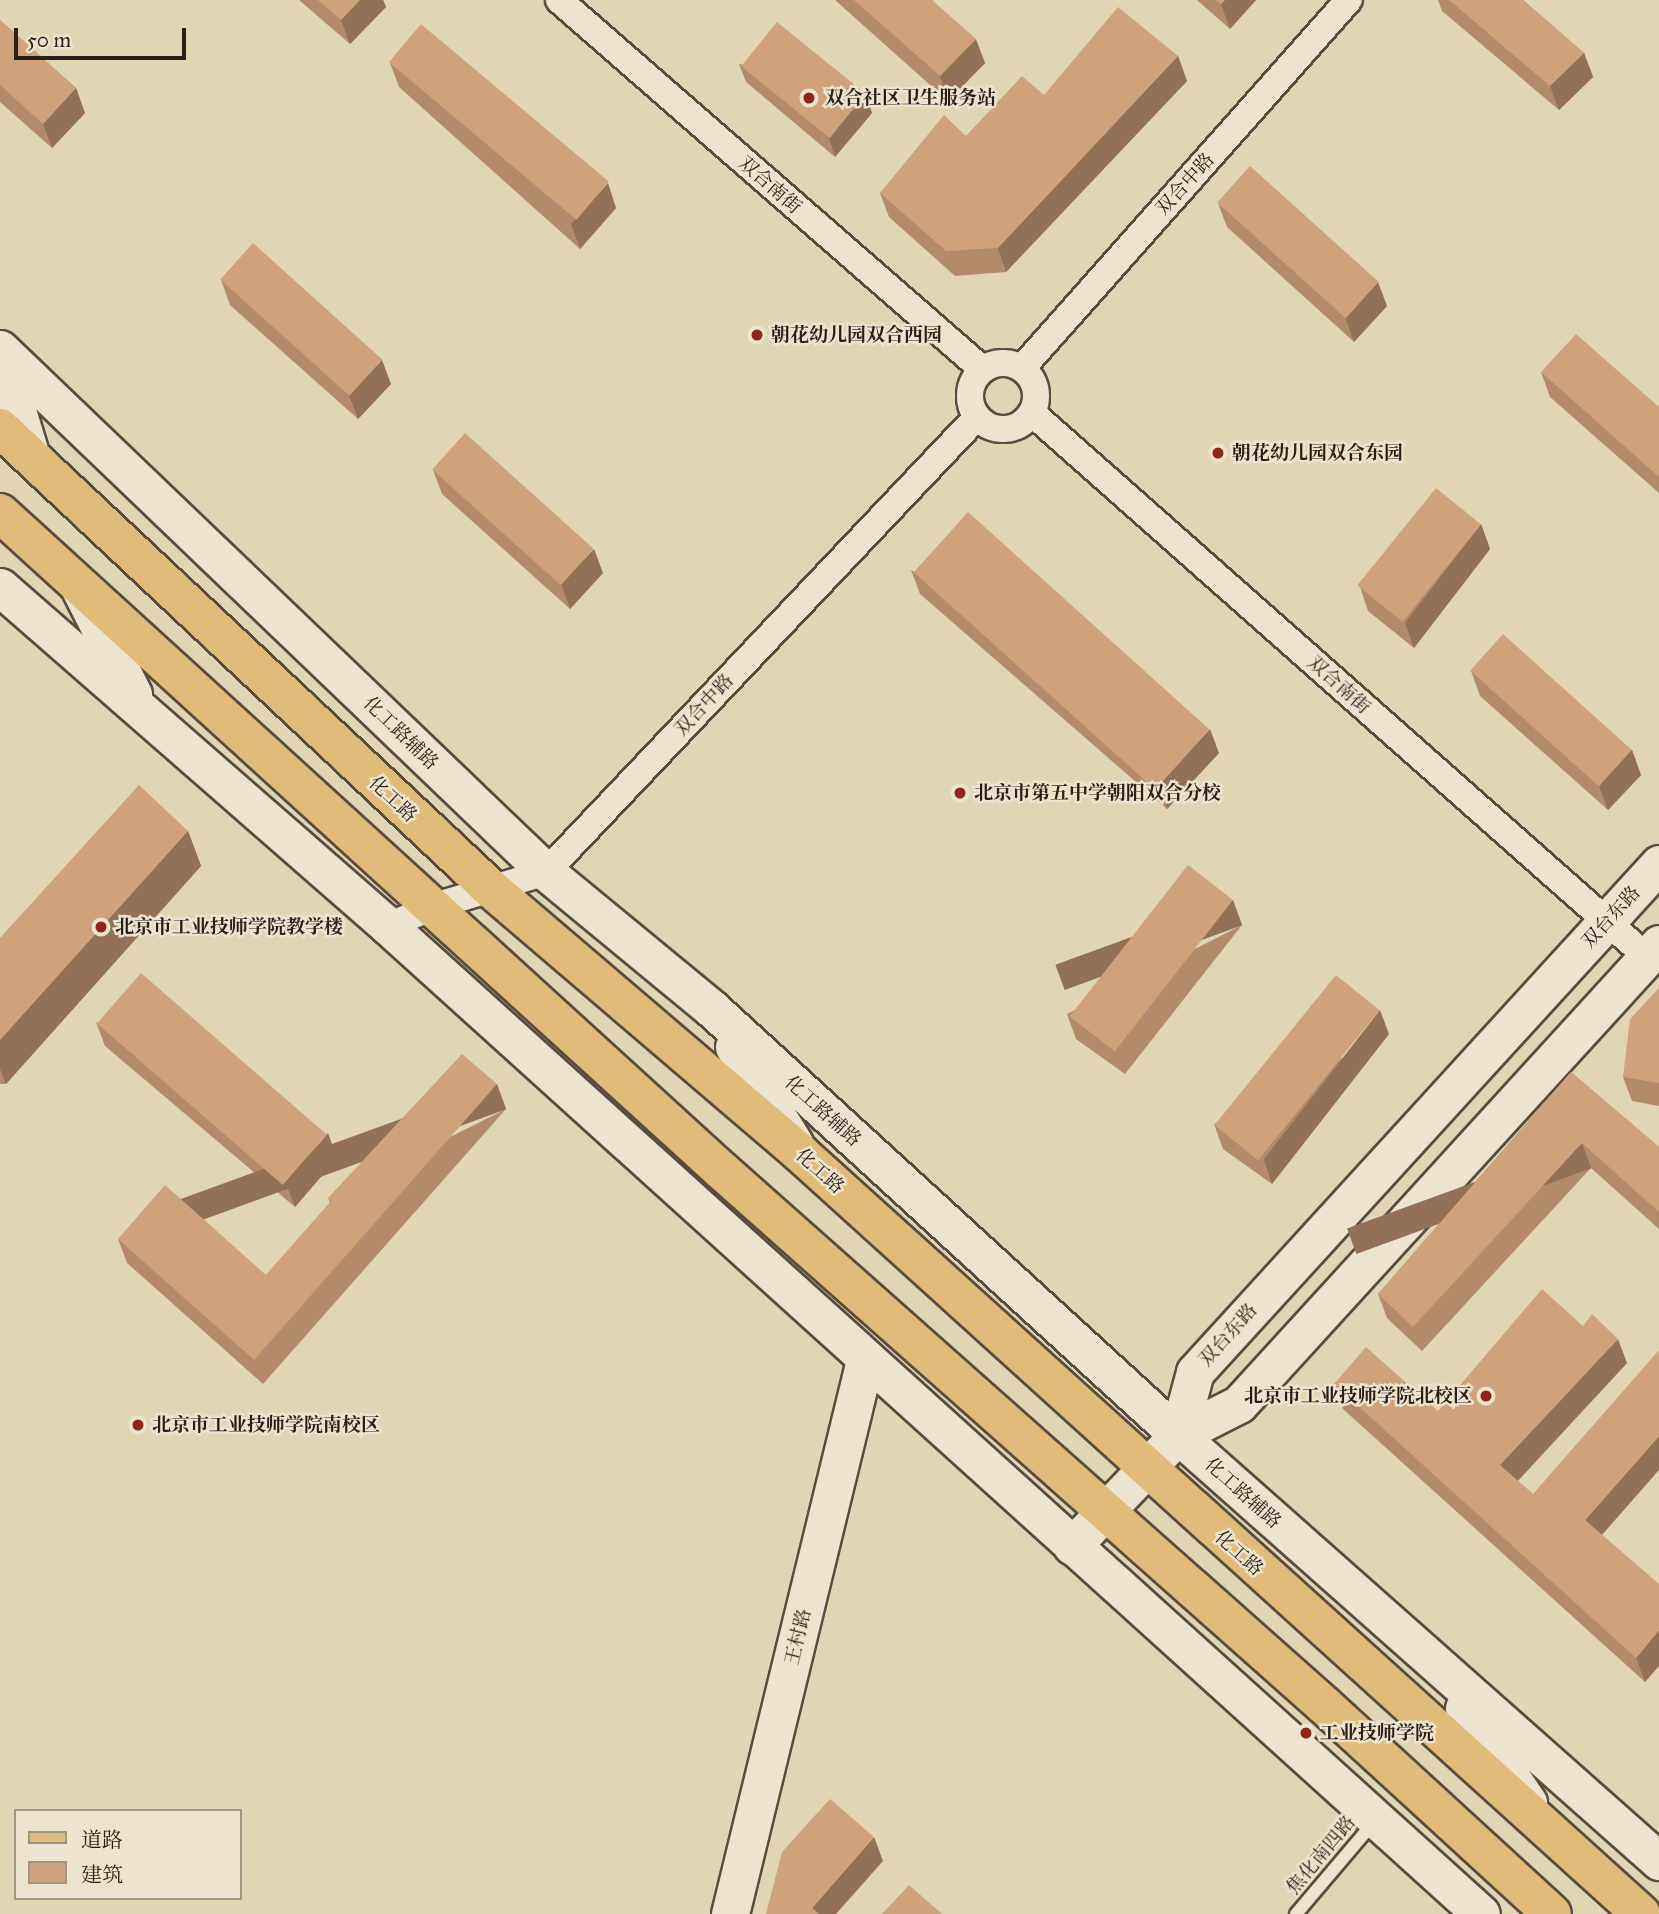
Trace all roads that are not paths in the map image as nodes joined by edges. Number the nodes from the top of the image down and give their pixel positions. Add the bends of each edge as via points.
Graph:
1 (559, 0) edge
2 (1349, 0) edge
3 (0, 349) edge
4 (0, 354) edge
5 (1022, 368) junction
6 (982, 369) junction
7 (1032, 412) junction
8 (977, 417) junction
9 (0, 428) edge
10 (31, 457) junction
11 (0, 513) edge
12 (77, 583) junction
13 (0, 586) edge
14 (141, 711) junction
15 (1659, 864) edge
16 (546, 872) junction
17 (490, 888) junction
18 (435, 906) junction
19 (1606, 921) junction
20 (388, 926) junction
21 (1653, 951) edge
22 (710, 1009) junction
23 (800, 1153) junction
24 (865, 1360) junction
25 (1178, 1435) junction
26 (1145, 1469) junction
27 (1104, 1512) junction
28 (1072, 1546) junction
29 (1435, 1664) junction
30 (1375, 1820) junction
31 (1546, 1828) junction
32 (1659, 1861) edge
33 (730, 1914) edge
34 (1296, 1914) edge
35 (1481, 1914) edge
36 (1552, 1914) edge
37 (1641, 1914) edge

1 - 6 street, 双合南街
2 - 5 street, 双合中路
3 - 16 street, 化工路辅路
4 - 10 street
5 - 6 street via 1002,362
5 - 7 street via 1036,393
6 - 8 street via 969,397
7 - 8 street via 1016,427 1005,429
7 - 19 street, 双合南街
8 - 16 street, 双合中路
9 - 10 main road, 化工路
10 - 17 main road, 化工路
11 - 12 main road
12 - 14 street
12 - 18 main road
13 - 14 street
14 - 20 street
15 - 19 street, 双台东路
16 - 17 street
16 - 22 street, 化工路辅路
17 - 18 street
17 - 23 main road, 化工路
18 - 20 street
18 - 27 main road via 721,1170
19 - 21 street, 双合南街
19 - 25 street, 双台东路 via 1195,1372
20 - 24 street
21 - 25 street via 1239,1404
22 - 23 street
22 - 25 street, 化工路辅路
23 - 26 main road, 化工路
24 - 28 street
24 - 33 street, 王村路
25 - 26 street
25 - 29 street, 化工路辅路
26 - 27 street
26 - 31 main road, 化工路
27 - 28 street
27 - 36 main road
28 - 30 street
29 - 31 street
29 - 32 street, 化工路辅路
30 - 34 lane, 焦化南四路
30 - 35 street
31 - 37 main road, 化工路

